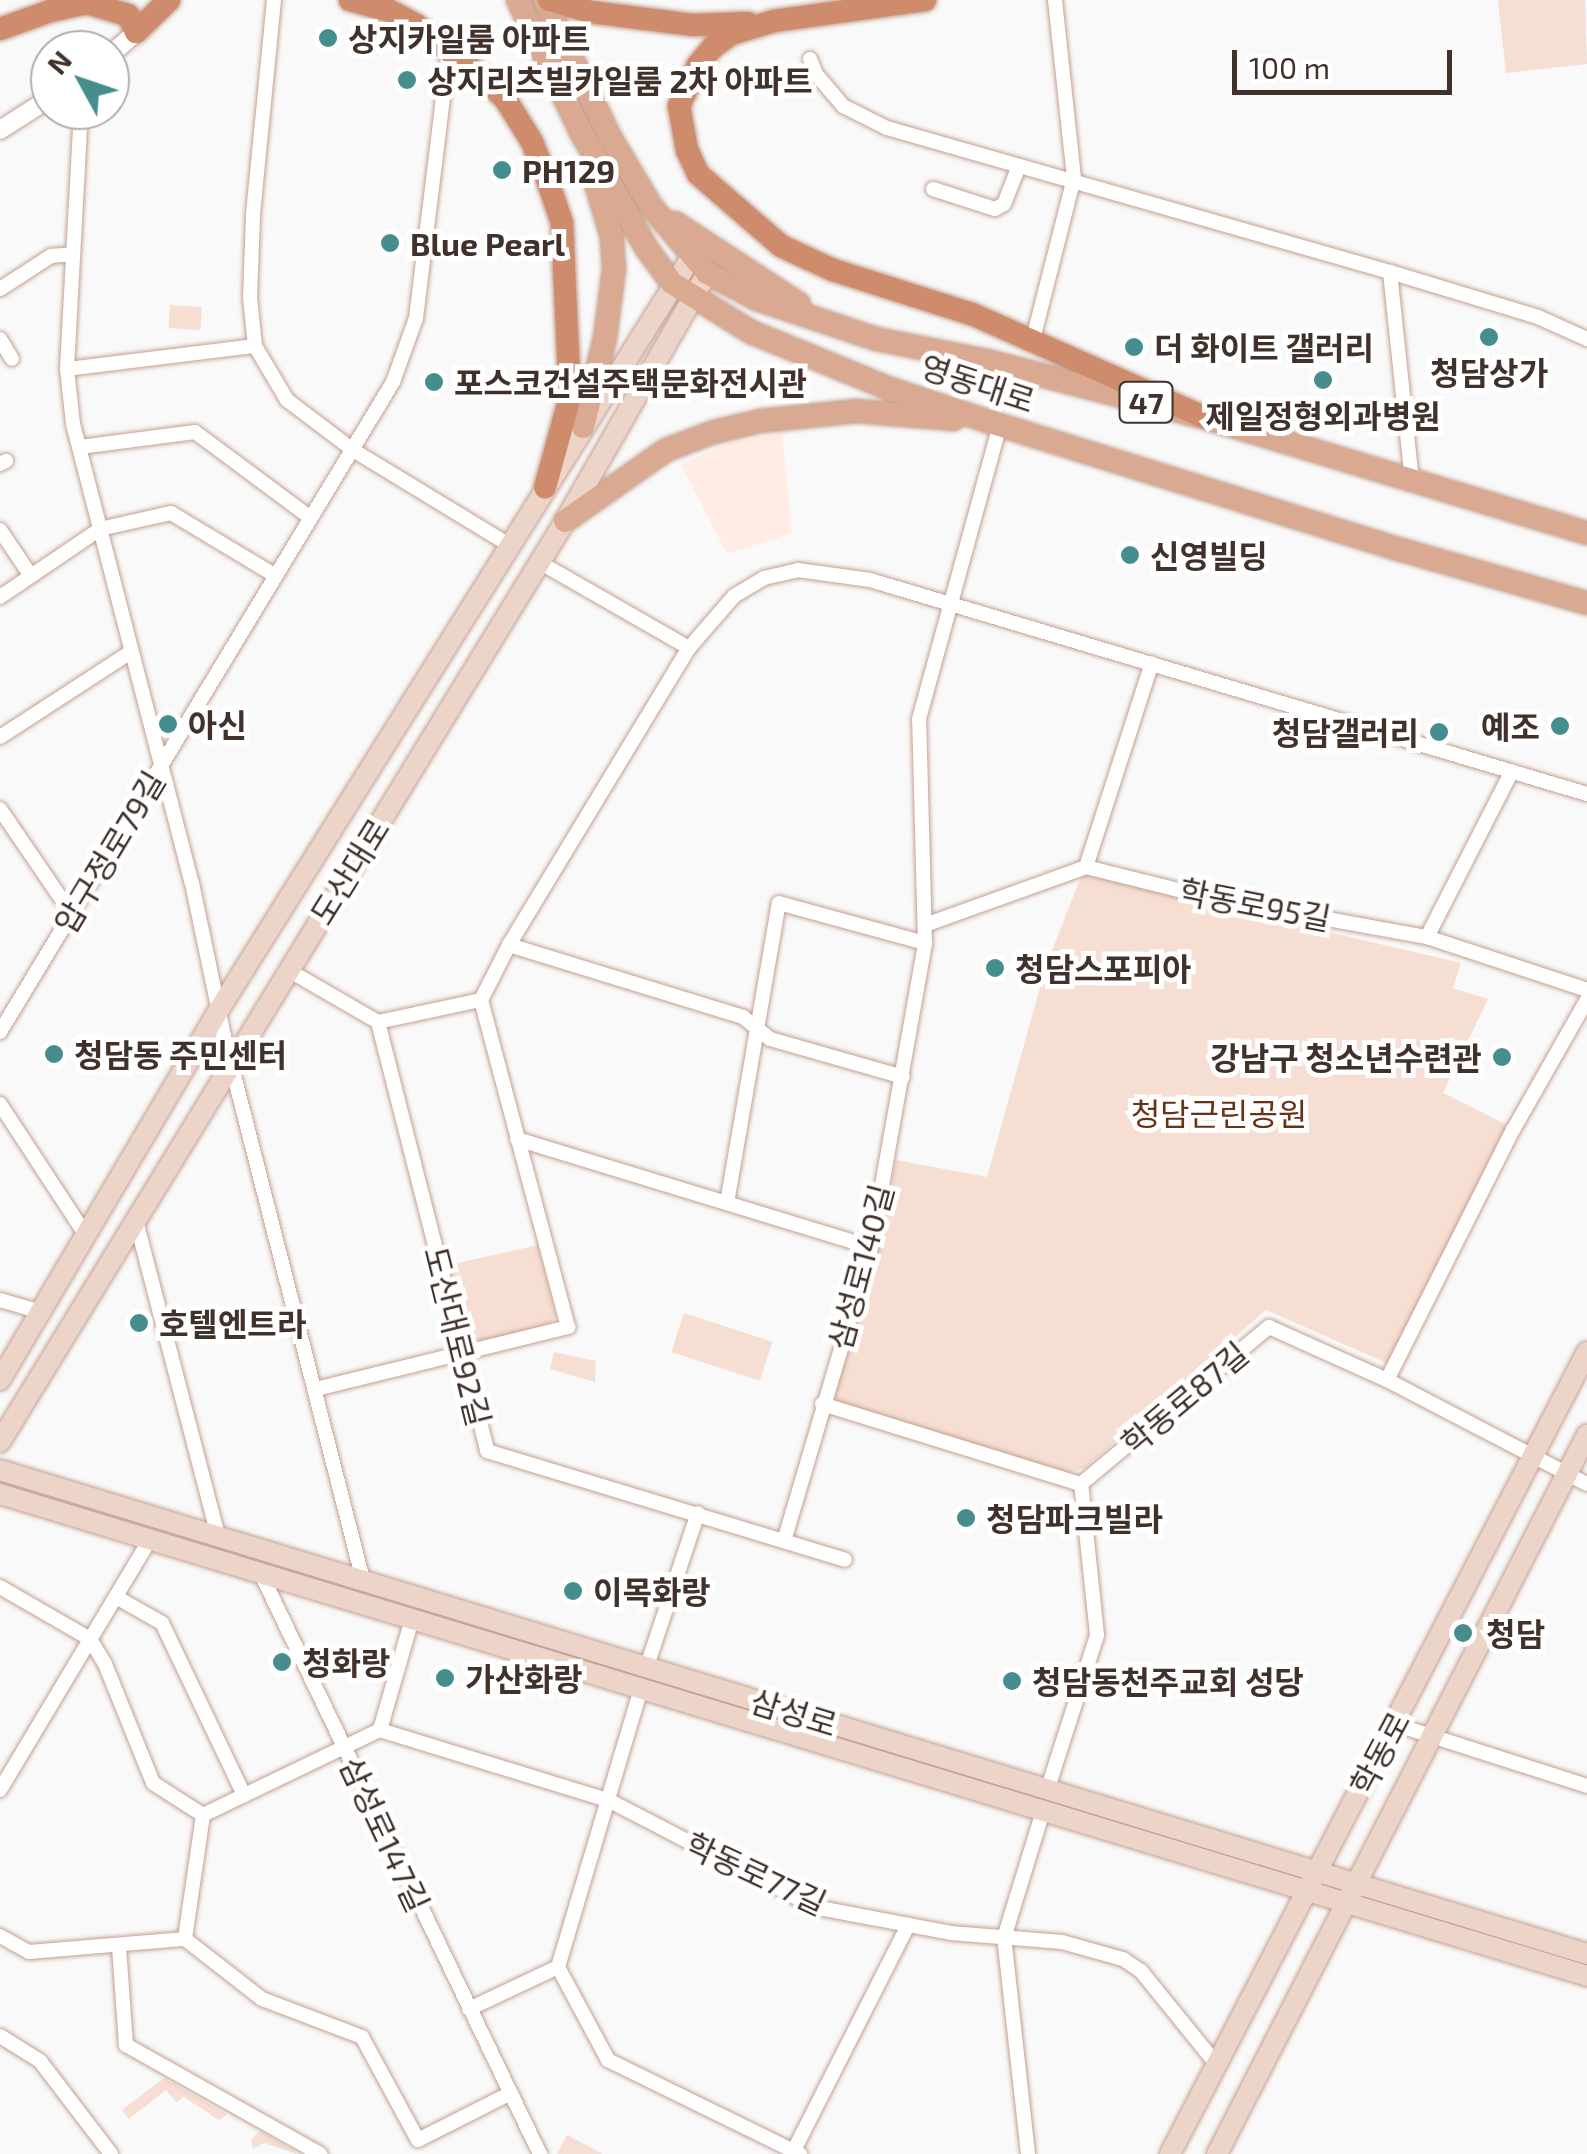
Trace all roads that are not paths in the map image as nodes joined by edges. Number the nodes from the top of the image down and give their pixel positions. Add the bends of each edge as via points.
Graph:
1 (169, 0) edge
2 (274, 0) edge
3 (350, 0) edge
4 (518, 0) edge
5 (547, 0) edge
6 (834, 0) edge
7 (925, 0) edge
8 (1055, 0) edge
9 (94, 2) edge
10 (660, 19) junction
11 (774, 21) junction
12 (0, 29) edge
13 (136, 32) junction
14 (547, 33) junction
15 (130, 37) edge
16 (449, 49) junction
17 (810, 60) dead end
18 (30, 111) edge
19 (0, 130) edge
20 (80, 130) edge
21 (581, 132) junction
22 (1018, 166) junction
23 (1074, 178) junction
24 (933, 189) dead end
25 (650, 206) junction
26 (72, 254) junction
27 (699, 264) junction
28 (1390, 272) junction
29 (672, 283) junction
30 (0, 289) edge
31 (694, 298) junction
32 (831, 324) junction
33 (0, 339) edge
34 (1033, 339) junction
35 (1587, 339) edge
36 (255, 346) junction
37 (12, 358) dead end
38 (68, 369) junction
39 (1206, 418) junction
40 (997, 424) junction
41 (584, 427) junction
42 (80, 447) junction
43 (353, 450) junction
44 (1412, 481) junction
45 (545, 488) junction
46 (311, 518) junction
47 (566, 521) junction
48 (100, 529) junction
49 (0, 530) edge
50 (1587, 533) edge
51 (509, 545) junction
52 (538, 562) junction
53 (30, 576) junction
54 (276, 576) junction
55 (0, 596) edge
56 (1587, 603) edge
57 (952, 605) junction
58 (689, 648) junction
59 (131, 652) junction
60 (1152, 663) junction
61 (0, 736) edge
62 (160, 767) junction
63 (1512, 771) junction
64 (1587, 794) edge
65 (0, 808) edge
66 (1086, 868) junction
67 (71, 913) junction
68 (924, 925) junction
69 (1427, 937) junction
70 (925, 943) junction
71 (509, 945) junction
72 (288, 970) junction
73 (1587, 990) edge
74 (481, 1000) junction
75 (1587, 1000) edge
76 (218, 1012) junction
77 (378, 1022) junction
78 (0, 1032) edge
79 (758, 1032) junction
80 (232, 1061) junction
81 (903, 1077) junction
82 (0, 1104) edge
83 (516, 1139) junction
84 (727, 1204) junction
85 (135, 1217) junction
86 (85, 1234) junction
87 (871, 1247) junction
88 (0, 1300) edge
89 (41, 1312) junction
90 (462, 1352) junction
91 (1587, 1352) edge
92 (0, 1380) edge
93 (1387, 1380) junction
94 (316, 1389) junction
95 (822, 1404) junction
96 (1587, 1435) edge
97 (0, 1442) edge
98 (1533, 1455) junction
99 (0, 1470) edge
100 (1567, 1474) junction
101 (1081, 1484) junction
102 (1587, 1484) edge
103 (0, 1494) edge
104 (698, 1513) junction
105 (218, 1536) junction
106 (784, 1541) junction
107 (148, 1542) junction
108 (845, 1560) dead end
109 (261, 1574) junction
110 (363, 1580) junction
111 (0, 1587) edge
112 (116, 1597) junction
113 (412, 1618) junction
114 (90, 1639) junction
115 (645, 1676) junction
116 (1394, 1724) junction
117 (380, 1730) junction
118 (1434, 1735) junction
119 (344, 1748) junction
120 (1586, 1784) edge
121 (0, 1790) edge
122 (244, 1795) junction
123 (608, 1800) junction
124 (1045, 1801) junction
125 (204, 1815) junction
126 (1312, 1880) junction
127 (1351, 1893) junction
128 (908, 1925) junction
129 (0, 1936) edge
130 (1004, 1938) junction
131 (184, 1939) junction
132 (119, 1947) junction
133 (1587, 1954) edge
134 (558, 1967) junction
135 (1587, 1976) edge
136 (469, 2009) junction
137 (0, 2036) edge
138 (1218, 2066) junction
139 (510, 2093) junction
140 (795, 2153) edge
141 (111, 2154) edge
142 (320, 2154) edge
143 (540, 2154) edge
144 (1028, 2154) edge
145 (1170, 2154) edge
146 (1218, 2154) edge

1 - 13 highway
2 - 36 street via 253,216
3 - 16 highway via 390,11
4 - 14 main road, 영동대로 / 47
5 - 10 highway
5 - 14 main road, 영동대로 / 47
6 - 10 highway
7 - 11 highway
8 - 23 street
9 - 12 highway
9 - 13 highway via 128,14
10 - 11 highway via 692,25
11 - 34 highway via 722,41 686,85 680,128 698,174 782,246
13 - 15 street
14 - 21 main road, 영동대로 / 47
14 - 25 main road, 영동대로 / 47
16 - 43 street, 압구정로79길 via 416,318 393,382
16 - 45 highway via 506,100 532,142 562,223 570,397
17 - 22 street via 828,91 864,118
18 - 19 street
20 - 26 street
21 - 29 main road, 영동대로 / 47
21 - 41 main road via 612,236 614,269
22 - 23 street
22 - 24 street via 1004,204 995,209
23 - 28 street
23 - 34 street
25 - 27 main road, 영동대로 / 47
25 - 32 main road
26 - 30 street via 51,256
26 - 38 street
27 - 29 main road, 도산대로
27 - 31 main road, 도산대로
27 - 32 main road, 영동대로 / 47 via 756,298
28 - 35 street via 1538,317
28 - 44 street
29 - 31 main road, 영동대로 / 47
29 - 41 main road, 도산대로
31 - 40 main road, 영동대로 / 47 via 752,332 842,370
31 - 47 main road, 도산대로
32 - 39 main road, 영동대로 / 47
33 - 37 street
34 - 39 highway
36 - 38 street
36 - 43 street via 288,400
38 - 42 street
39 - 44 main road, 영동대로 / 47
40 - 47 main road via 856,411 760,421 666,450
40 - 56 main road, 영동대로 / 47
40 - 57 street, 삼성로140길
41 - 45 main road, 도산대로
42 - 46 street via 196,432
42 - 48 street
43 - 46 street, 압구정로79길
43 - 51 street
44 - 50 main road, 영동대로 / 47
45 - 51 main road, 도산대로
46 - 54 street, 압구정로79길
47 - 52 main road, 도산대로
48 - 53 street
48 - 54 street via 172,514
48 - 59 street
49 - 53 street
51 - 76 main road, 도산대로
52 - 58 street
52 - 72 main road, 도산대로
53 - 55 street
54 - 62 street, 압구정로79길
57 - 58 street via 870,580 798,570 764,578 734,596
57 - 60 street
57 - 68 street, 삼성로140길 via 918,719
58 - 71 street
59 - 61 street
59 - 62 street
60 - 63 street
60 - 66 street
62 - 67 street, 압구정로79길
62 - 76 street
63 - 64 street
63 - 69 street
65 - 67 street
66 - 68 street
66 - 69 street, 학동로95길
67 - 78 street, 압구정로79길
68 - 70 street, 삼성로140길
69 - 73 street, 학동로95길
70 - 79 street via 780,903
70 - 81 street, 삼성로140길
71 - 74 street
71 - 79 street via 743,1017
72 - 77 street
72 - 80 main road, 도산대로
74 - 77 street
74 - 83 street
75 - 93 street
76 - 80 street
76 - 86 main road, 도산대로
77 - 90 street, 도산대로92길
79 - 81 street
79 - 84 street
80 - 85 main road, 도산대로
80 - 94 street
81 - 87 street, 삼성로140길
82 - 86 street
83 - 84 street
83 - 90 street via 568,1327
84 - 87 street
85 - 97 main road, 도산대로
85 - 105 street
86 - 89 main road, 도산대로
87 - 95 street, 삼성로140길
88 - 89 street
89 - 92 main road, 도산대로
90 - 94 street
90 - 104 street, 도산대로92길 via 487,1451
91 - 98 main road, 학동로
93 - 98 street, 학동로87길
93 - 101 street, 학동로87길 via 1269,1327
94 - 110 street
95 - 101 street
95 - 106 street, 삼성로140길
96 - 100 main road, 학동로
98 - 100 street, 학동로87길
98 - 116 main road, 학동로
99 - 105 main road, 삼성로
100 - 102 street, 학동로87길
100 - 118 main road, 학동로
101 - 124 street via 1097,1634
103 - 107 main road, 삼성로
104 - 106 street, 도산대로92길
104 - 115 street
105 - 110 main road, 삼성로
106 - 108 street
107 - 109 main road, 삼성로
107 - 112 street
109 - 113 main road, 삼성로
109 - 119 street, 삼성로147길
110 - 115 main road, 삼성로
111 - 114 street
112 - 114 street
112 - 122 street via 162,1623
113 - 115 main road, 삼성로
113 - 117 street
114 - 121 street
114 - 125 street via 154,1784
115 - 123 street
115 - 124 main road, 삼성로
116 - 118 street
116 - 126 main road, 학동로
117 - 119 street
117 - 123 street, 학동로77길
118 - 120 street
118 - 127 main road, 학동로
119 - 122 street
119 - 136 street, 삼성로147길
122 - 125 street
123 - 128 street, 학동로77길 via 814,1907
123 - 134 street
124 - 126 main road, 삼성로
124 - 130 street
125 - 131 street
126 - 127 main road, 삼성로
126 - 138 main road, 학동로
127 - 133 main road, 삼성로
127 - 135 main road, 삼성로
127 - 146 main road, 학동로
128 - 130 street, 학동로77길
128 - 140 street
129 - 132 street via 29,1952
130 - 138 street, 학동로77길 via 1062,1942 1123,1959 1141,1971
130 - 144 street
131 - 132 street
131 - 139 street via 262,1999 362,2038 418,2140
132 - 142 street via 126,2045
134 - 136 street
134 - 140 street via 608,2060
136 - 139 street, 삼성로147길
137 - 141 street via 40,2062
138 - 145 main road, 학동로
139 - 143 street, 삼성로147길

